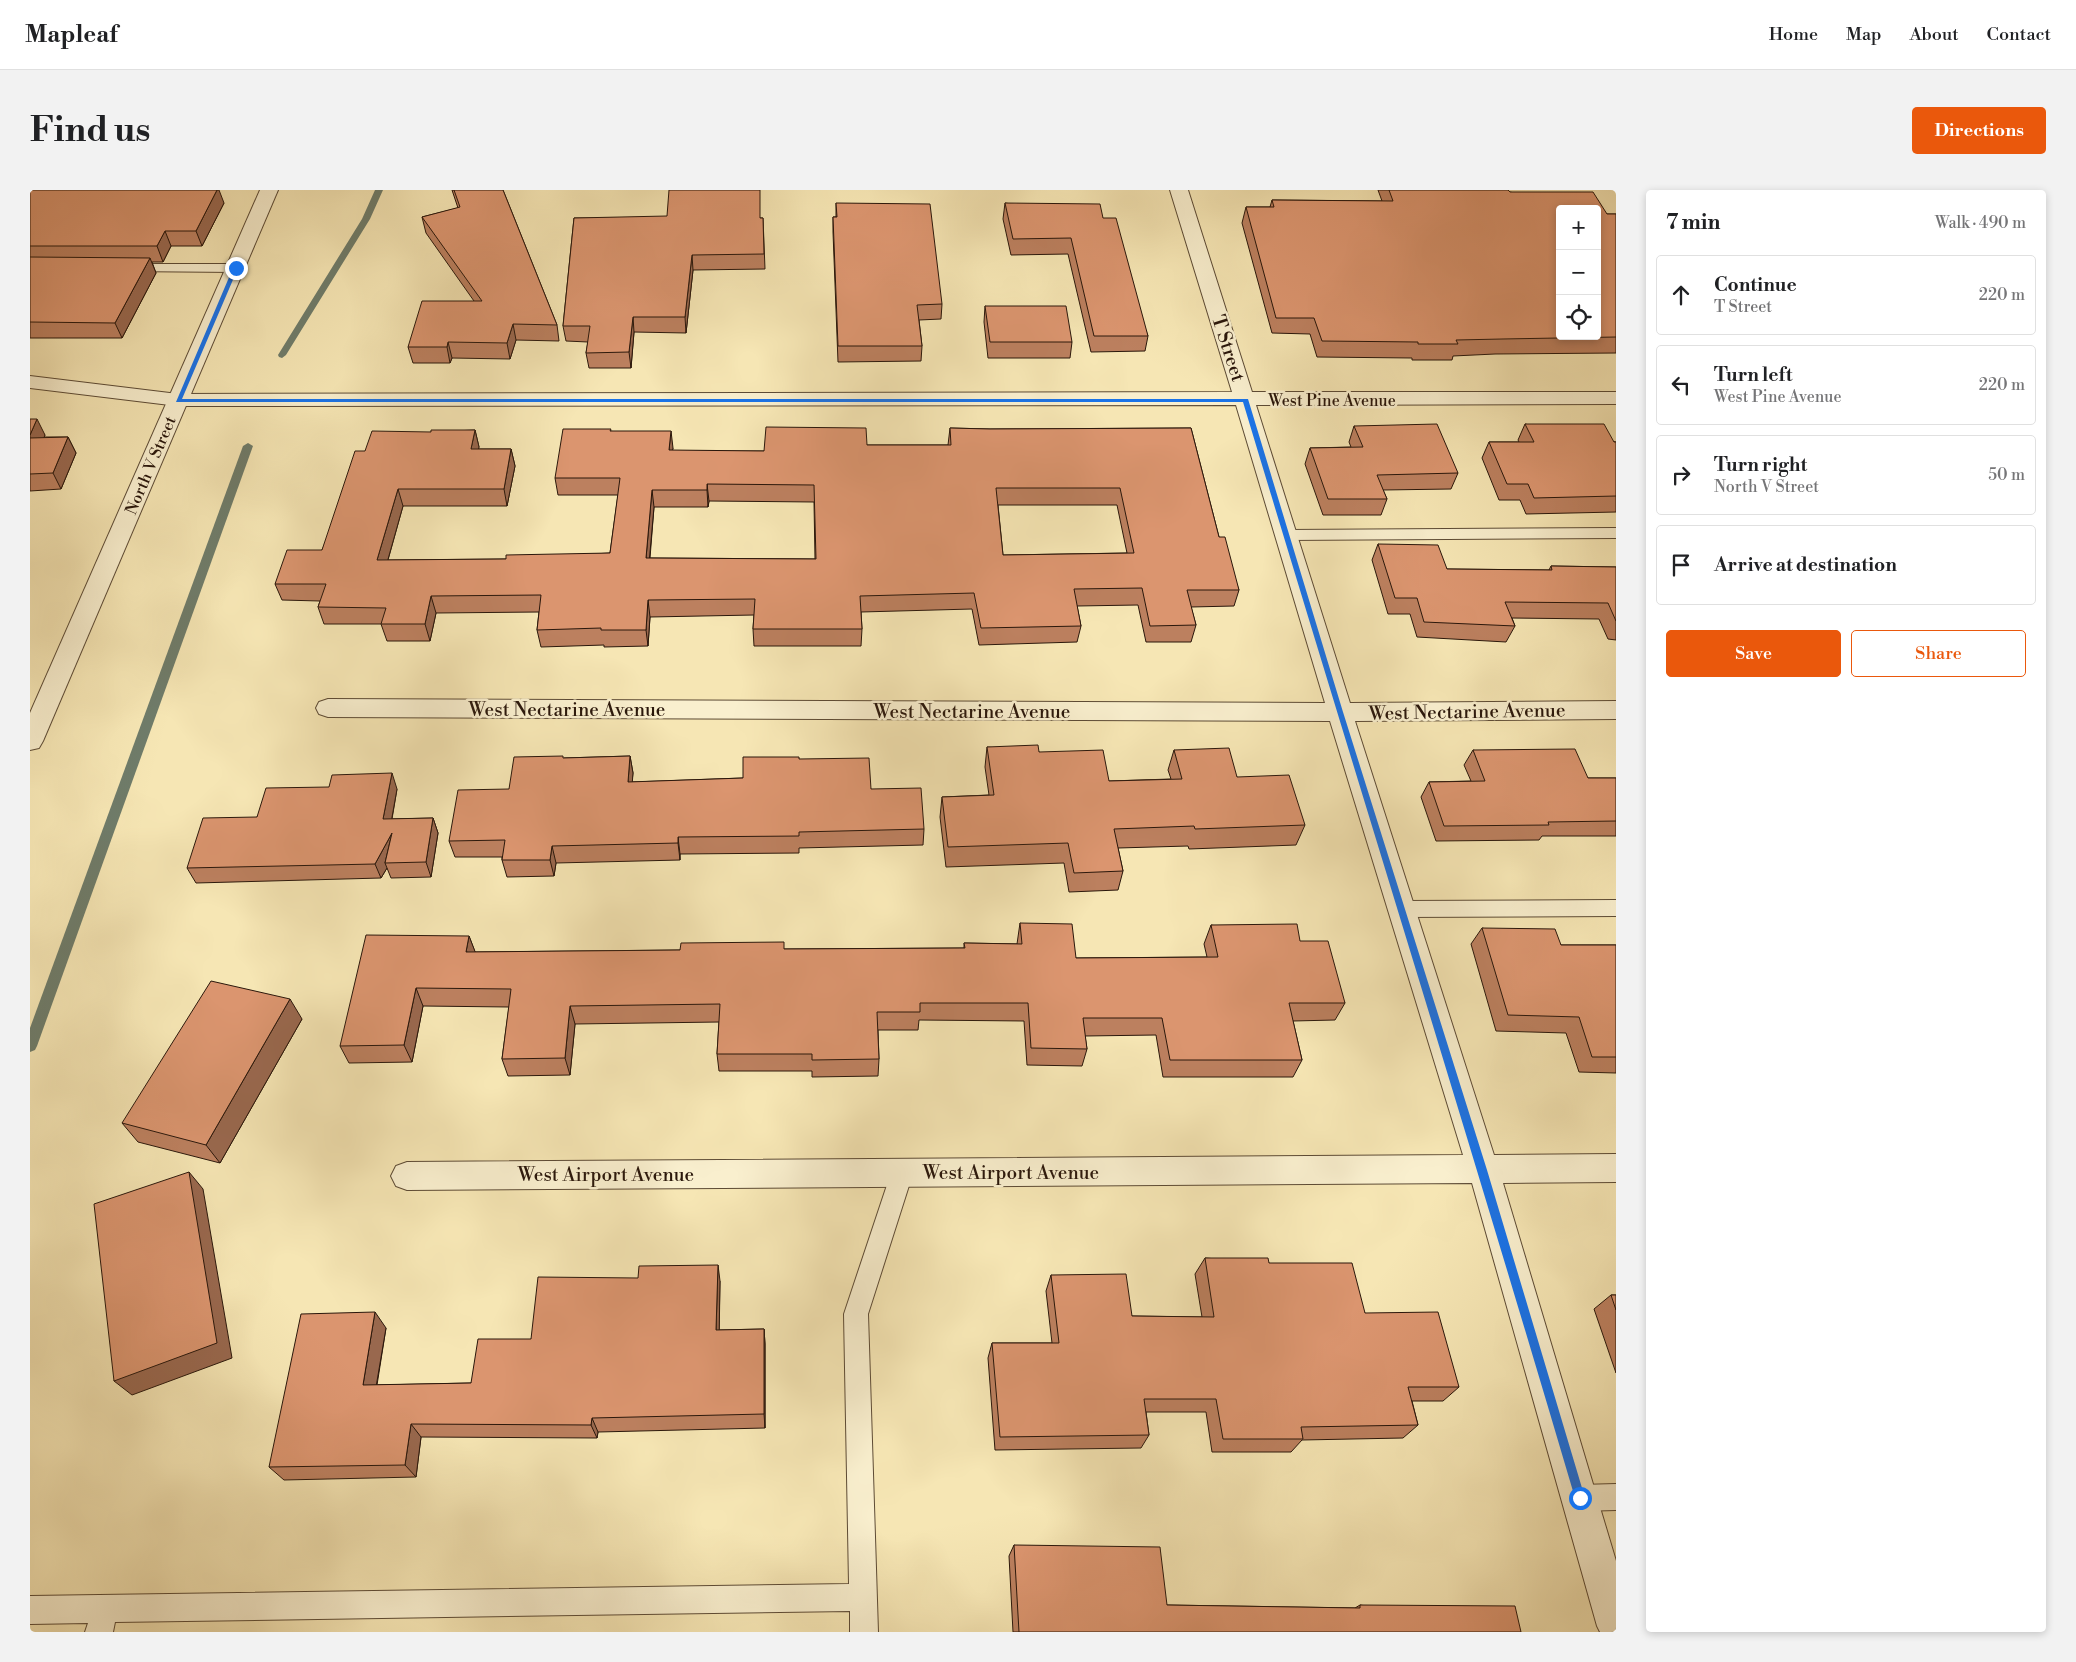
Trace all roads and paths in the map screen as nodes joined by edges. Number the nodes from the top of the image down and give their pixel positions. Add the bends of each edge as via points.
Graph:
1 (269, 190) edge
2 (1178, 190) edge
3 (118, 268) edge
4 (236, 268) junction
5 (30, 382) edge
6 (1616, 398) edge
7 (178, 400) junction
8 (1246, 400) junction
9 (1616, 533) edge
10 (1287, 534) junction
11 (328, 708) dead end
12 (1616, 710) edge
13 (1340, 712) junction
14 (30, 741) edge
15 (1616, 908) edge
16 (1401, 910) junction
17 (1616, 1168) edge
18 (1483, 1170) junction
19 (902, 1173) junction
20 (407, 1176) dead end
21 (1616, 1497) edge
22 (1580, 1498) junction
23 (863, 1597) junction
24 (30, 1610) edge
25 (102, 1621) edge
26 (1616, 1626) edge
27 (864, 1632) edge

1 - 4 street, North V Street
2 - 8 street, T Street
3 - 4 lane
4 - 7 street, North V Street
5 - 7 street, West Pine Avenue
6 - 8 street, West Pine Avenue
7 - 8 street, West Pine Avenue
7 - 14 street, North V Street
8 - 10 street, T Street
9 - 10 lane
10 - 13 street, T Street
11 - 13 street, West Nectarine Avenue
12 - 13 street, West Nectarine Avenue
13 - 16 street, T Street
15 - 16 lane
16 - 18 street, T Street
17 - 18 street, West Airport Avenue
18 - 19 street, West Airport Avenue
18 - 22 street, T Street
19 - 20 street, West Airport Avenue
19 - 23 lane via 856,1314
21 - 22 lane
22 - 26 street, T Street
23 - 25 lane
23 - 27 lane
24 - 25 lane

